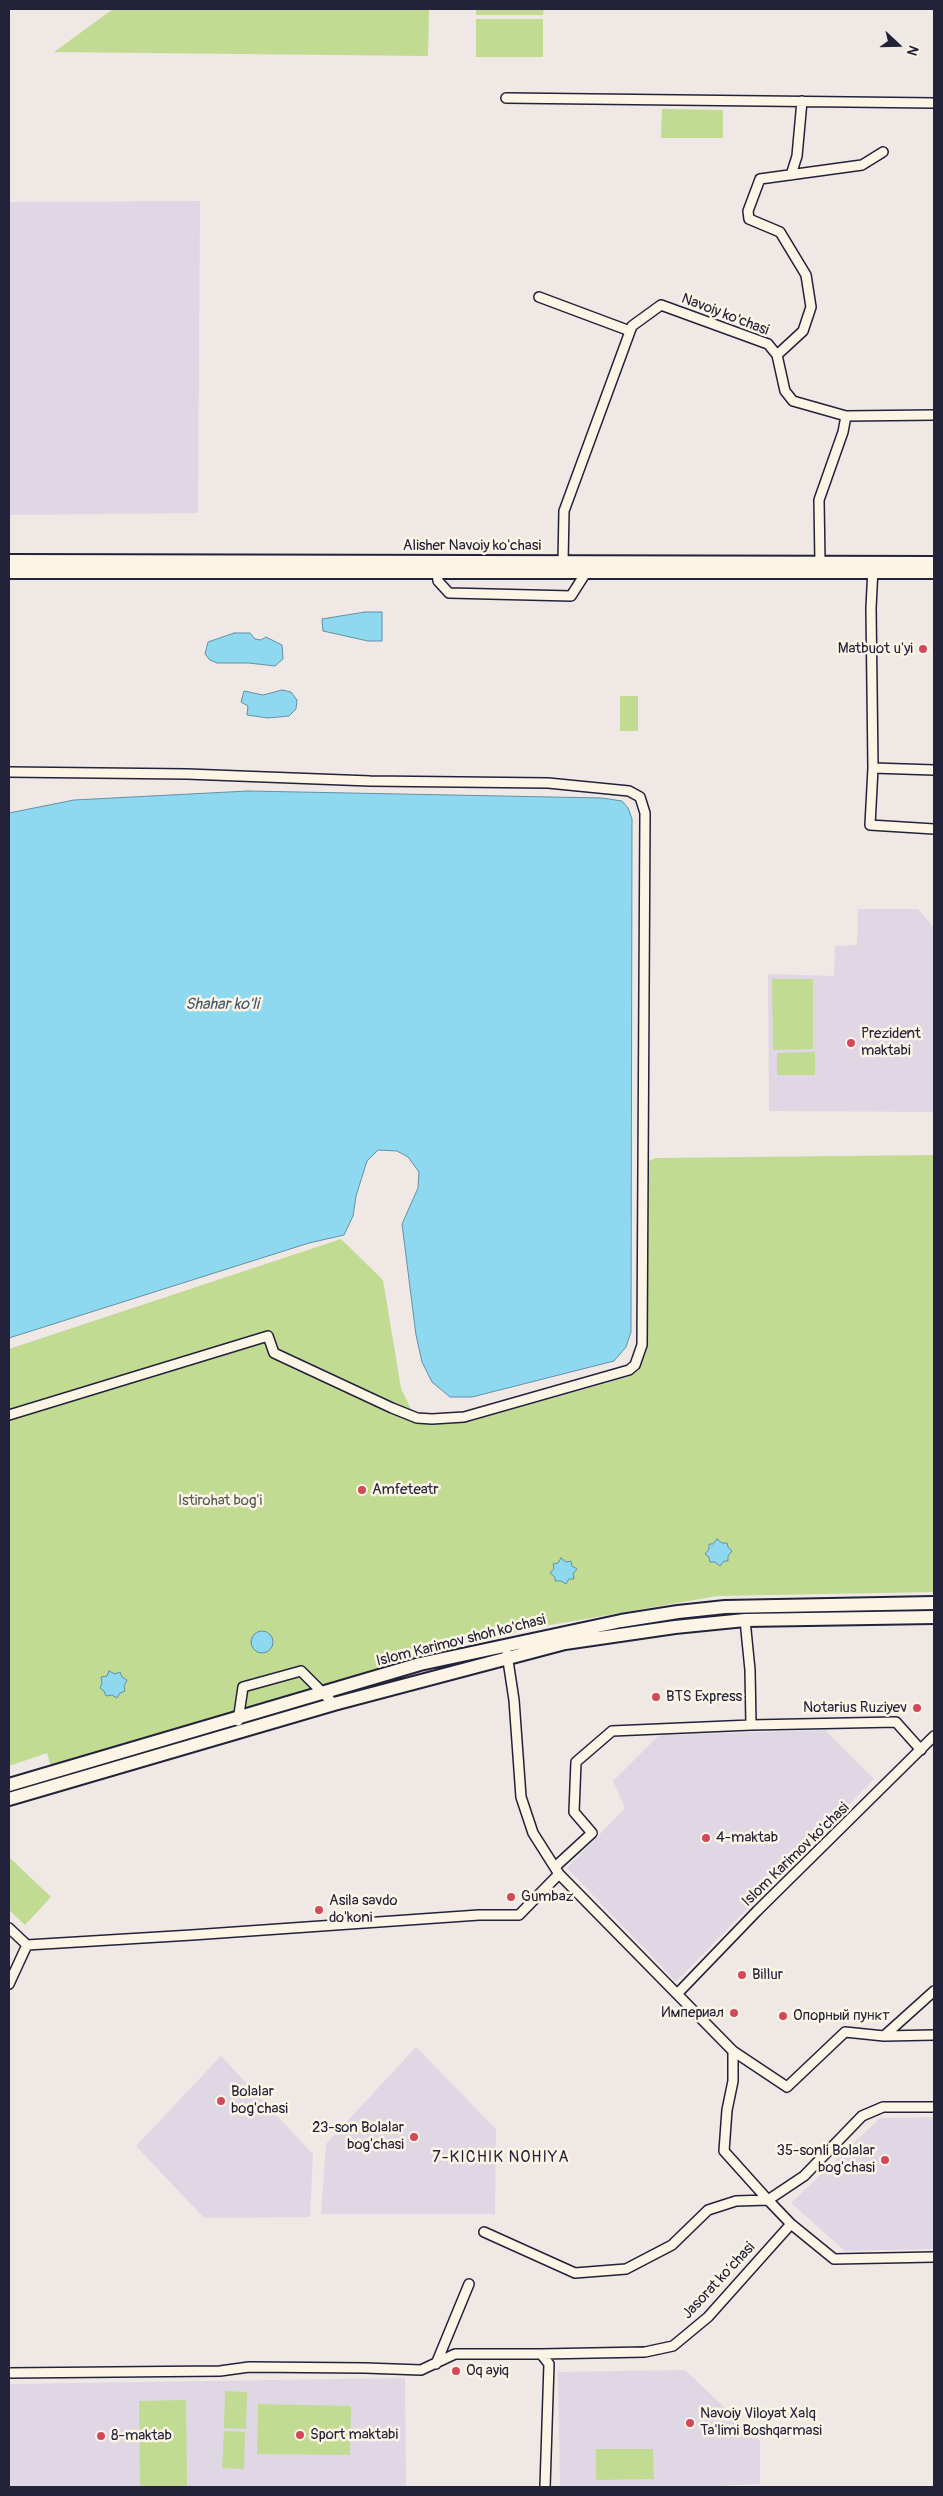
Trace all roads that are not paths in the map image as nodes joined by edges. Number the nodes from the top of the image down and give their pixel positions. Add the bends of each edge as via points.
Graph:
1 (506, 98) dead end
2 (802, 101) junction
3 (934, 103) edge
4 (883, 152) dead end
5 (791, 175) junction
6 (539, 297) dead end
7 (630, 331) junction
8 (777, 355) junction
9 (934, 415) edge
10 (846, 416) junction
11 (9, 561) edge
12 (820, 562) junction
13 (934, 563) edge
14 (308, 566) junction
15 (378, 566) junction
16 (575, 567) junction
17 (873, 567) junction
18 (437, 571) junction
19 (9, 572) edge
20 (934, 572) edge
21 (873, 768) junction
22 (934, 770) edge
23 (9, 772) edge
24 (934, 829) edge
25 (9, 1415) edge
26 (934, 1603) edge
27 (934, 1617) edge
28 (745, 1620) junction
29 (506, 1644) junction
30 (508, 1658) junction
31 (324, 1694) junction
32 (334, 1704) junction
33 (239, 1717) junction
34 (751, 1725) junction
35 (237, 1732) junction
36 (934, 1736) edge
37 (921, 1750) junction
38 (9, 1785) edge
39 (9, 1799) edge
40 (557, 1871) junction
41 (9, 1928) edge
42 (27, 1945) junction
43 (9, 1984) edge
44 (934, 1991) edge
45 (677, 1994) junction
46 (934, 2035) edge
47 (884, 2036) junction
48 (733, 2051) junction
49 (934, 2107) edge
50 (768, 2200) junction
51 (791, 2224) junction
52 (484, 2232) dead end
53 (934, 2257) edge
54 (469, 2284) dead end
55 (541, 2354) junction
56 (436, 2364) junction
57 (9, 2373) edge
58 (545, 2487) edge

1 - 2 street
2 - 3 street
2 - 5 street via 797,156
4 - 5 street via 862,165
5 - 8 street, Navoiy ko'chasi via 760,179 748,211 749,219 780,232 806,275 811,307 803,331
6 - 7 street
7 - 8 street, Navoiy ko'chasi via 632,326 661,305 768,344
7 - 16 street, Navoiy ko'chasi via 564,511
8 - 10 street via 786,391 793,401
9 - 10 street
10 - 12 street via 820,500
11 - 14 main road, Alisher Navoiy ko'chasi
12 - 16 main road, Alisher Navoiy ko'chasi
12 - 17 main road, Alisher Navoiy ko'chasi
13 - 17 main road, Alisher Navoiy ko'chasi
14 - 15 main road, Alisher Navoiy ko'chasi
14 - 19 main road, Alisher Navoiy ko'chasi
15 - 16 main road, Alisher Navoiy ko'chasi
15 - 18 main road, Alisher Navoiy ko'chasi
16 - 17 main road, Alisher Navoiy ko'chasi
16 - 18 main road, Alisher Navoiy ko'chasi
16 - 18 street via 571,596 449,593 438,581
17 - 20 main road, Alisher Navoiy ko'chasi
17 - 21 street
21 - 22 street
21 - 24 street via 870,825
23 - 25 street via 548,783 629,791 640,797 645,813 642,1345 635,1365 629,1370 464,1416 417,1418 274,1353 268,1336
26 - 29 main road, Islom Karimov shoh ko'chasi via 725,1607 621,1621
27 - 28 main road, Islom Karimov shoh ko'chasi
28 - 30 main road, Islom Karimov shoh ko'chasi via 565,1643
28 - 34 street
29 - 30 street
29 - 31 main road, Islom Karimov shoh ko'chasi via 420,1664
30 - 32 main road, Islom Karimov shoh ko'chasi
30 - 40 street via 521,1797 533,1833
31 - 32 street
31 - 33 main road, Islom Karimov shoh ko'chasi
31 - 33 street via 301,1671 243,1687
32 - 35 main road, Islom Karimov shoh ko'chasi
33 - 35 street
33 - 38 main road, Islom Karimov shoh ko'chasi
34 - 37 street via 896,1722
34 - 40 street via 612,1731 576,1762 574,1812 592,1833
35 - 39 main road, Islom Karimov shoh ko'chasi
36 - 37 street, Islom Karimov ko'chasi
37 - 45 street, Islom Karimov ko'chasi
40 - 42 street via 519,1915 479,1914
40 - 45 street
41 - 42 street
42 - 43 street
44 - 47 street
45 - 48 street
46 - 47 street
47 - 48 street via 845,2032 787,2087
48 - 50 street via 733,2080 724,2152
49 - 50 street via 883,2107 862,2116 804,2176
50 - 51 street
50 - 52 street via 736,2201 708,2210 672,2245 626,2269 575,2272
51 - 53 street via 834,2259
51 - 55 street, Jasorat ko‘chasi via 708,2317 672,2346 645,2352
54 - 56 street
55 - 56 street, Jasorat ko‘chasi via 455,2354
55 - 58 street via 549,2364
56 - 57 street, Jasorat ko‘chasi via 421,2370 249,2367 220,2371

